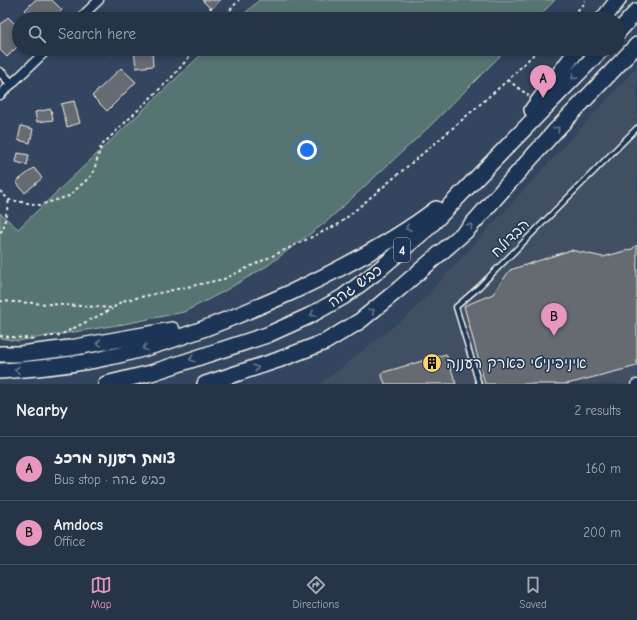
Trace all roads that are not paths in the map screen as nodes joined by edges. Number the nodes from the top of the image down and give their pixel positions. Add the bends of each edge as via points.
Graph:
1 (99, 0) edge
2 (618, 0) edge
3 (637, 11) edge
4 (86, 12) edge
5 (609, 12) edge
6 (625, 24) edge
7 (637, 45) edge
8 (41, 56) edge
9 (573, 56) edge
10 (595, 56) edge
11 (0, 72) edge
12 (12, 84) junction
13 (0, 95) edge
14 (637, 128) edge
15 (509, 144) junction
16 (484, 171) junction
17 (234, 318) junction
18 (0, 354) edge
19 (0, 371) edge
20 (106, 384) edge
21 (205, 384) edge
22 (479, 384) edge

1 - 4 street
2 - 5 highway
3 - 6 highway
21 -> 7 highway, כביש גהה / 4 via 318,344 360,321 467,230 556,130
8 - 12 street
9 - 15 highway
10 -> 15 highway, כביש גהה / 4
11 - 12 street
12 - 13 street
14 - 22 lane, הבדולח via 456,307
15 - 16 highway, כביש גהה / 4
16 -> 17 highway via 417,223 365,254 329,275
16 -> 20 highway, כביש גהה / 4 via 428,228 343,297 267,335 151,373
17 -> 18 highway via 70,348
17 -> 19 highway via 175,339 112,357 53,367

